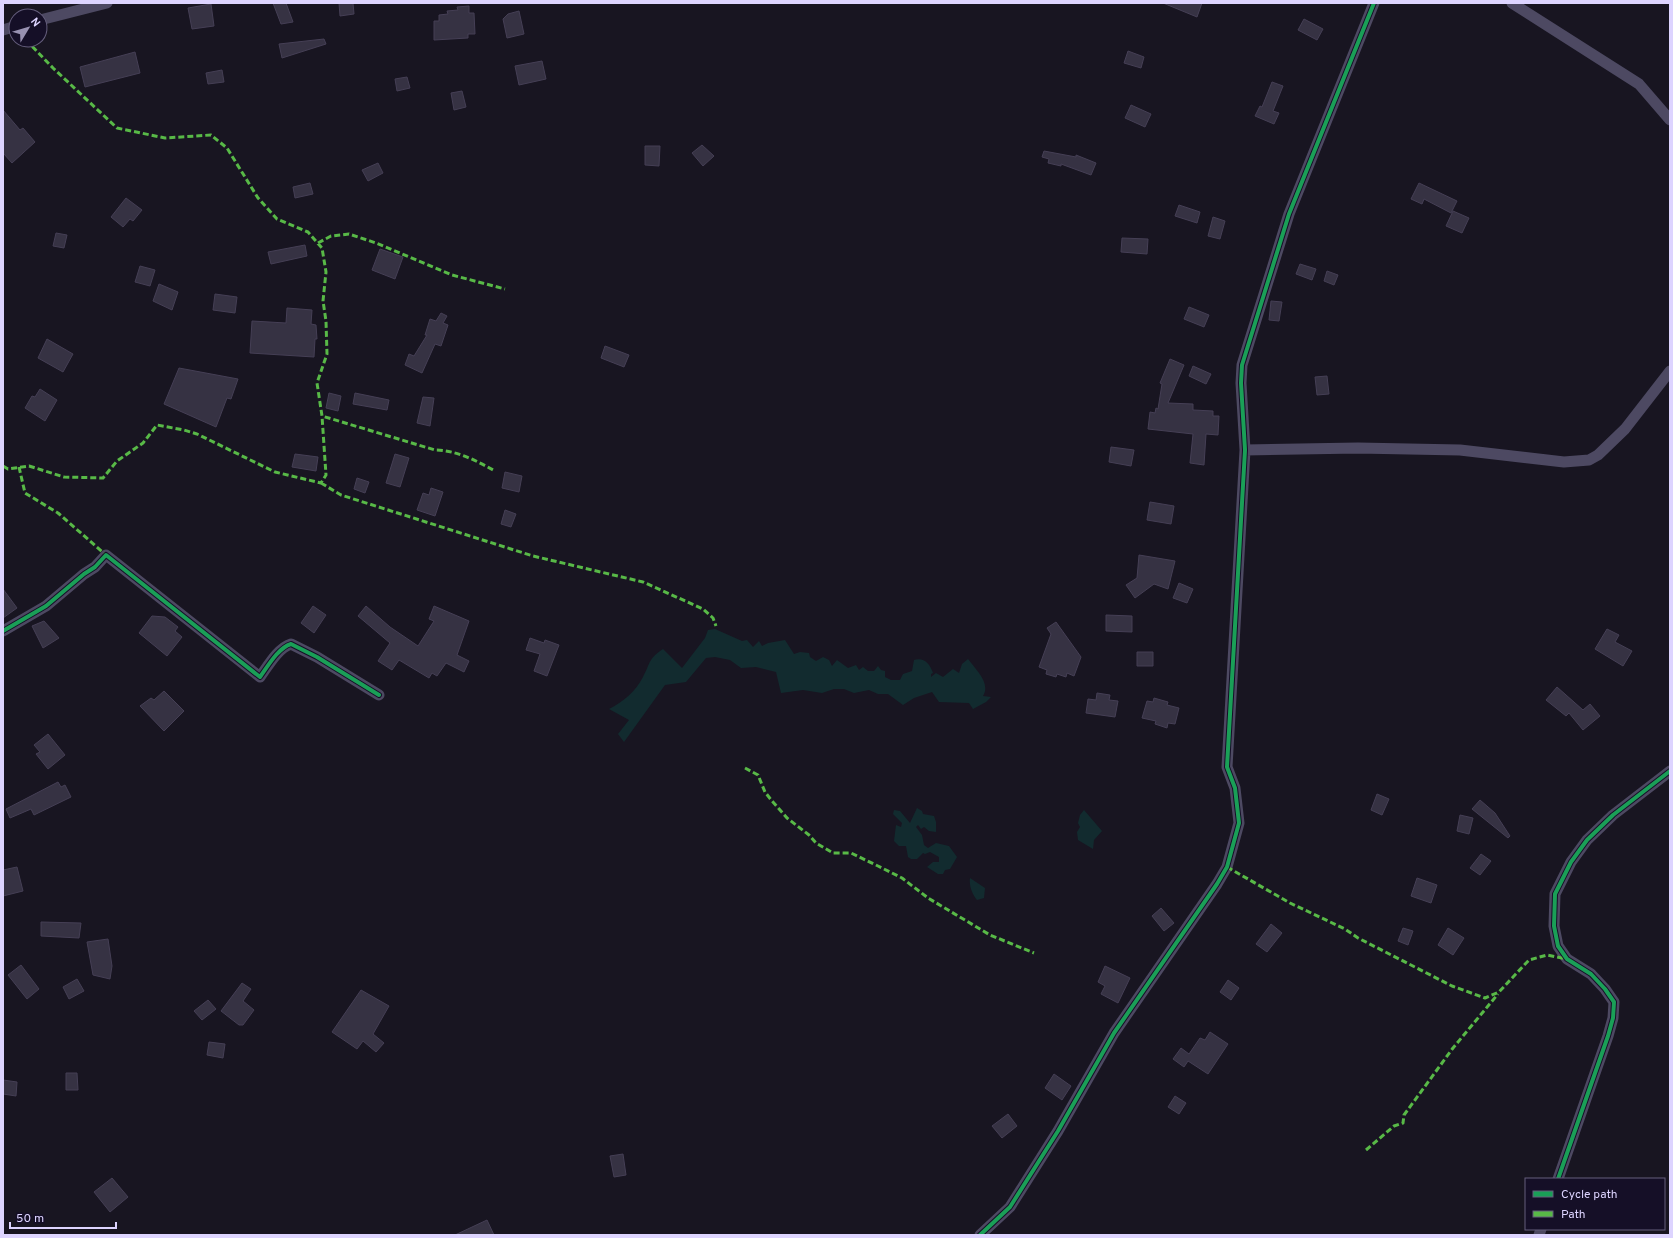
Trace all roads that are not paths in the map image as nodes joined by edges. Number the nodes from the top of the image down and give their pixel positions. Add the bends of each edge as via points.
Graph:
1 (107, 3) edge
2 (1374, 3) edge
3 (1512, 3) edge
4 (48, 18) edge
5 (1670, 120) edge
6 (1670, 371) edge
7 (1245, 450) junction
8 (3, 631) edge
9 (379, 695) dead end
10 (1670, 771) edge
11 (1558, 1178) edge
12 (980, 1235) edge

1 - 4 street
2 - 7 street via 1288,214 1249,340 1242,365 1241,383
3 - 5 street via 1640,84
6 - 7 street via 1625,429 1598,455 1589,460 1564,462 1460,450
7 - 12 street via 1227,767 1235,788 1239,823 1226,867 1184,934 1114,1033 1058,1131 1010,1207
8 - 9 street via 46,606 95,567 106,555 260,677 276,657 292,644
10 - 11 street via 1613,815 1587,840 1570,862 1555,894 1554,926 1558,946 1567,959 1596,979 1614,1002 1608,1036

